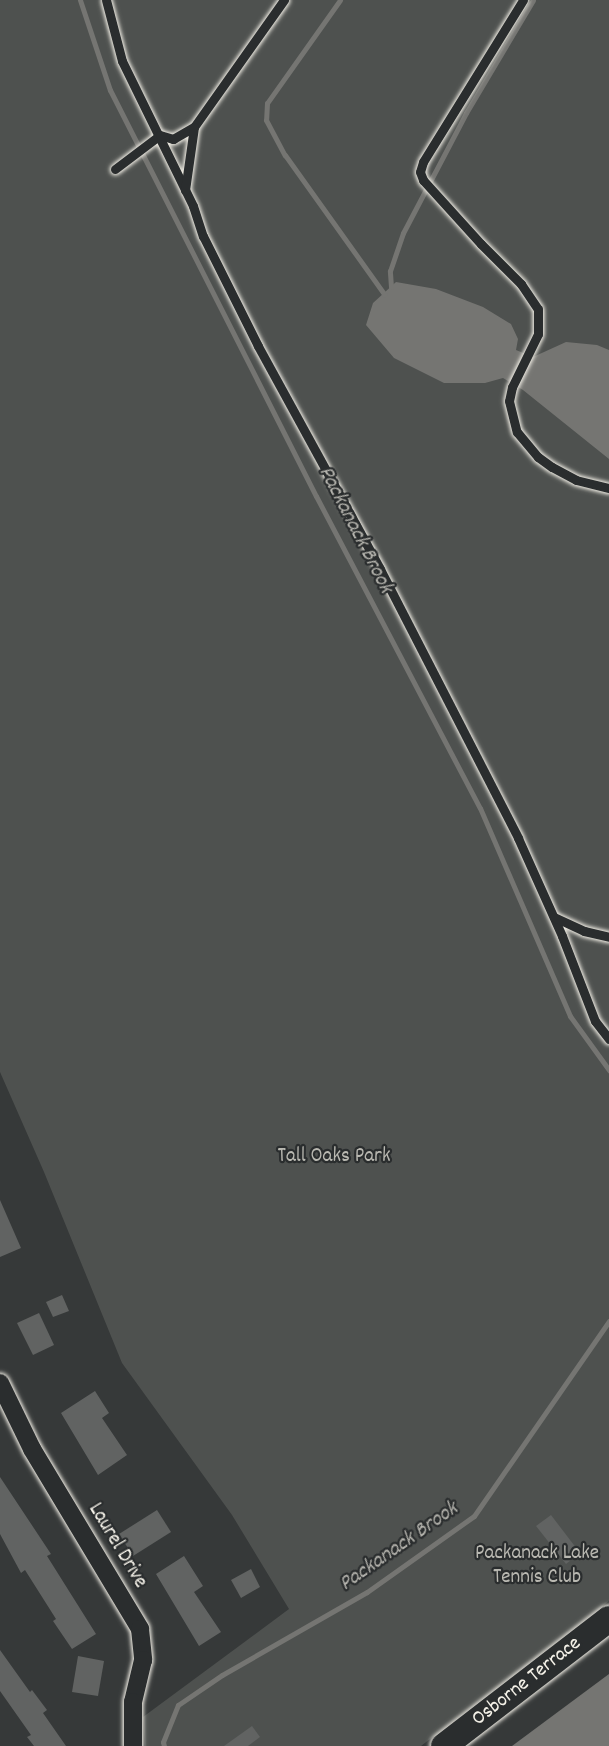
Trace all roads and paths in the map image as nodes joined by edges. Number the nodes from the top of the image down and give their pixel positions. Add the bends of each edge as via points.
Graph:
1 (106, 0) edge
2 (284, 0) edge
3 (523, 0) edge
4 (195, 127) junction
5 (160, 135) junction
6 (115, 169) dead end
7 (185, 190) junction
8 (609, 488) edge
9 (554, 917) junction
10 (609, 937) edge
11 (609, 1039) edge
12 (0, 1383) edge
13 (609, 1619) edge
14 (133, 1746) edge
15 (444, 1746) edge

1 - 5 lane via 122,62
2 - 4 lane
3 - 8 lane via 420,172 423,180 531,296 540,321 538,334 509,401 526,445 563,474
4 - 5 lane via 173,139
4 - 7 lane
5 - 6 lane
5 - 7 lane
7 - 9 lane via 252,335 380,569 518,838
9 - 10 lane
9 - 11 lane via 595,1021
12 - 14 street, Laurel Drive via 32,1449 140,1629 143,1660 133,1702
13 - 15 street, Osborne Terrace

